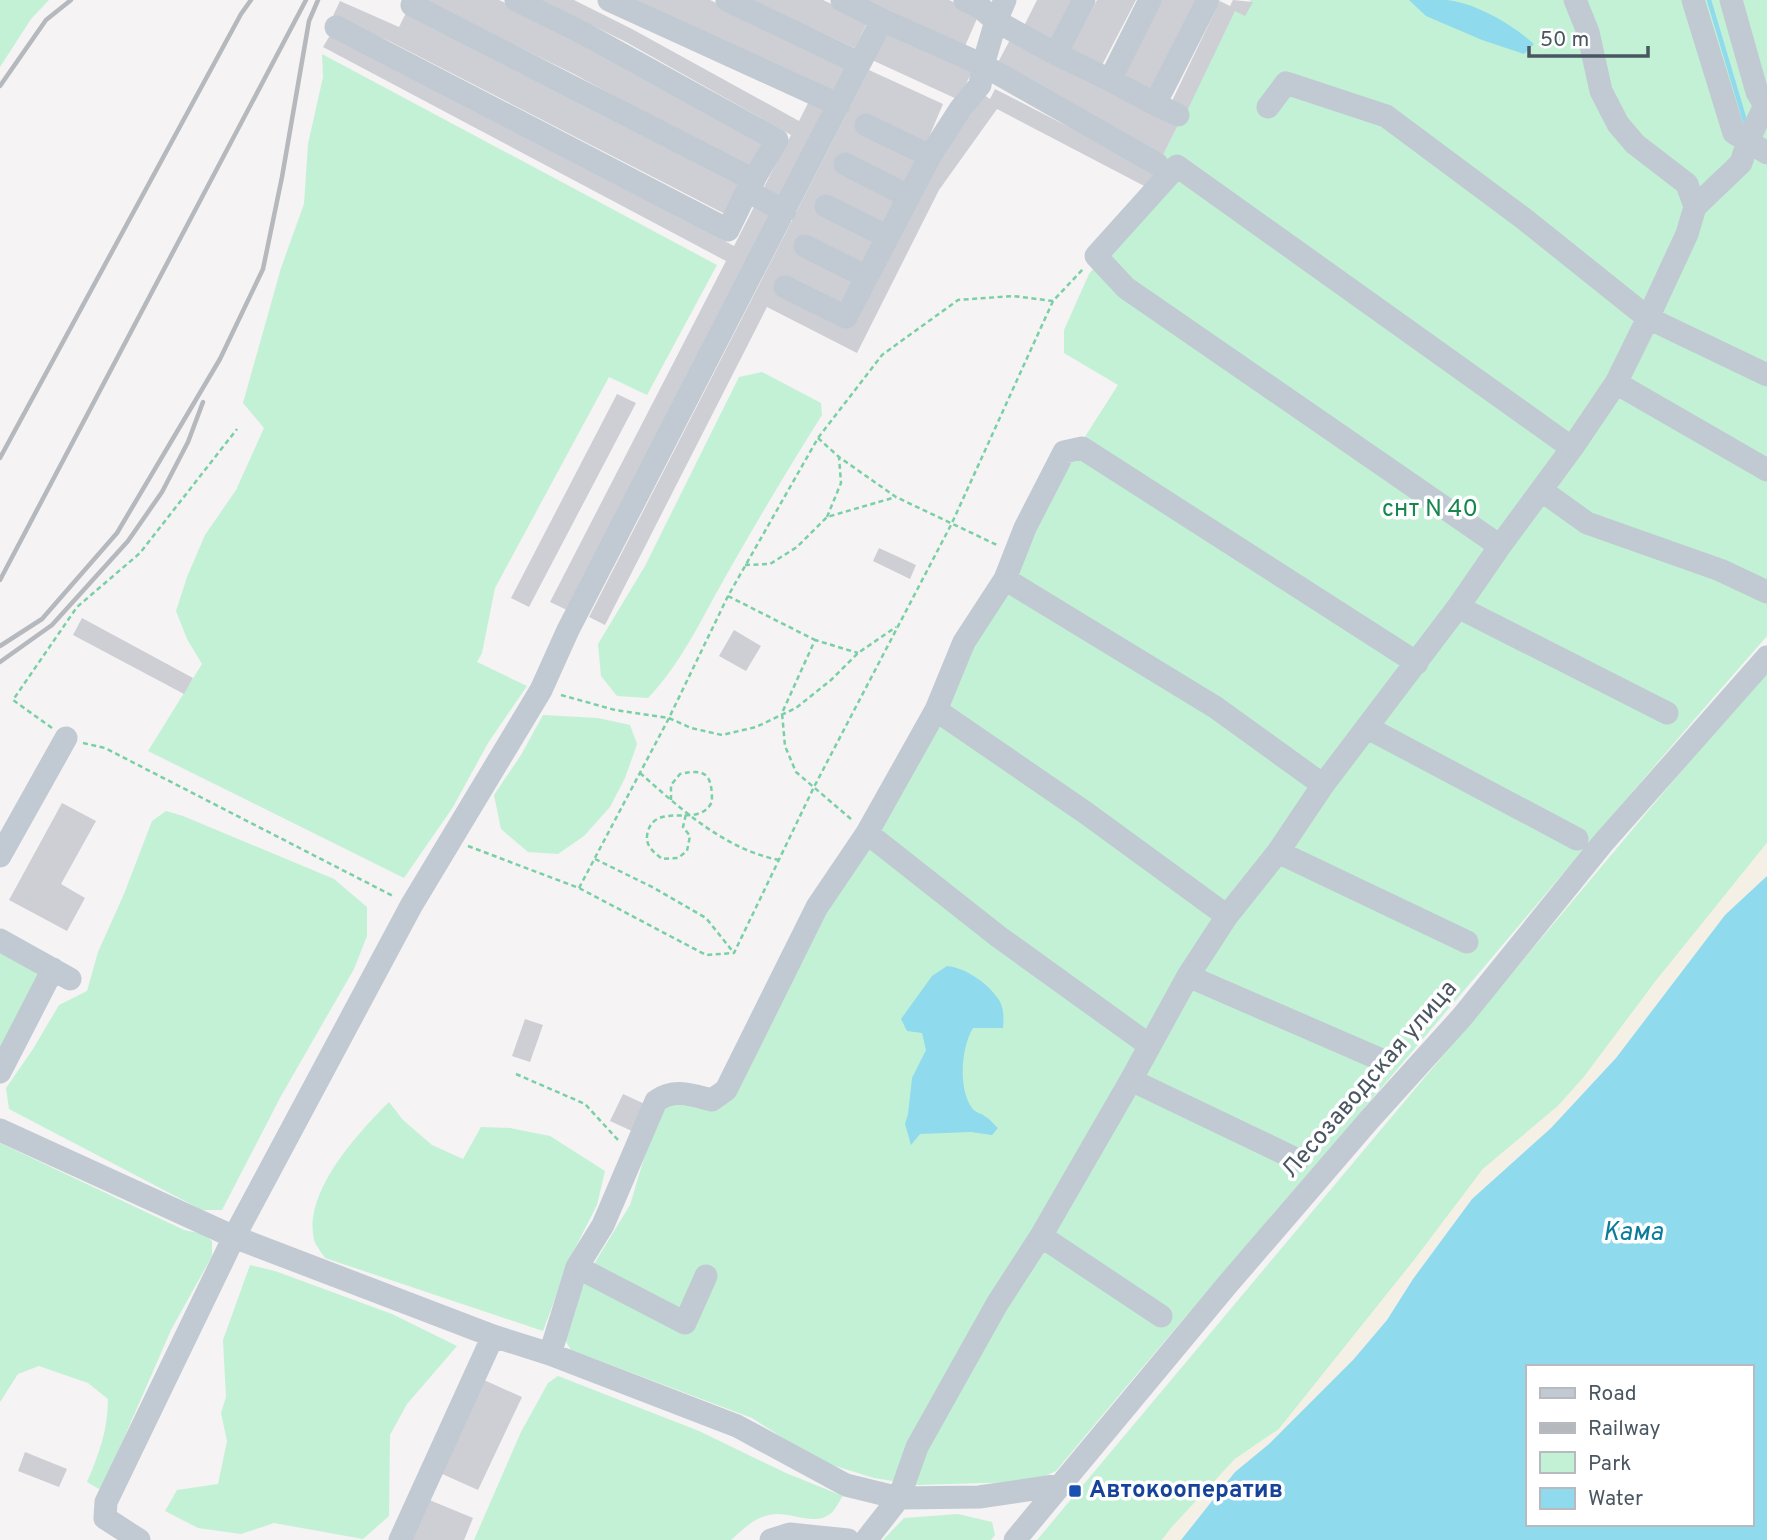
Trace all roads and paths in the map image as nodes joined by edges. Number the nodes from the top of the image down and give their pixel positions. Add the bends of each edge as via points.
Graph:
1 (516, 0) edge
2 (609, 0) edge
3 (727, 0) edge
4 (842, 0) edge
5 (965, 0) edge
6 (1084, 0) edge
7 (1150, 0) edge
8 (1208, 0) edge
9 (1693, 0) edge
10 (1731, 0) edge
11 (1571, 2) edge
12 (412, 5) dead end
13 (1000, 10) edge
14 (882, 20) junction
15 (336, 27) dead end
16 (1056, 54) junction
17 (859, 63) junction
18 (983, 65) junction
19 (1110, 80) junction
20 (1156, 104) junction
21 (839, 105) junction
22 (1766, 105) edge
23 (1268, 107) dead end
24 (1178, 115) dead end
25 (866, 125) dead end
26 (1757, 147) edge
27 (930, 156) junction
28 (845, 164) dead end
29 (1157, 164) dead end
30 (751, 186) junction
31 (908, 196) junction
32 (826, 206) dead end
33 (1695, 207) junction
34 (785, 211) junction
35 (886, 236) junction
36 (805, 246) dead end
37 (1096, 256) junction
38 (866, 276) junction
39 (785, 287) dead end
40 (1053, 301) junction
41 (1648, 318) junction
42 (1767, 375) edge
43 (1616, 383) junction
44 (237, 429) dead end
45 (818, 438) junction
46 (1572, 448) junction
47 (839, 457) junction
48 (1767, 470) edge
49 (1541, 490) junction
50 (896, 498) junction
51 (827, 517) junction
52 (952, 523) junction
53 (1500, 546) junction
54 (1014, 553) junction
55 (745, 565) junction
56 (1005, 579) junction
57 (1767, 592) edge
58 (728, 596) junction
59 (1458, 607) junction
60 (898, 625) junction
61 (815, 640) junction
62 (858, 653) junction
63 (1767, 657) edge
64 (1417, 663) junction
65 (541, 690) junction
66 (936, 710) junction
67 (782, 713) junction
68 (1667, 713) dead end
69 (669, 718) junction
70 (1368, 728) junction
71 (66, 738) junction
72 (640, 773) junction
73 (1323, 785) junction
74 (814, 787) junction
75 (671, 800) junction
76 (686, 814) junction
77 (867, 832) junction
78 (1577, 839) dead end
79 (452, 840) junction
80 (1278, 852) junction
81 (0, 856) edge
82 (595, 859) junction
83 (779, 860) junction
84 (579, 888) junction
85 (411, 906) junction
86 (1227, 916) junction
87 (0, 940) edge
88 (1467, 942) dead end
89 (734, 953) junction
90 (1188, 976) junction
91 (1149, 1045) junction
92 (1384, 1061) dead end
93 (0, 1072) edge
94 (516, 1074) dead end
95 (1131, 1080) junction
96 (0, 1130) edge
97 (632, 1156) junction
98 (1298, 1160) dead end
99 (1041, 1236) junction
100 (234, 1237) junction
101 (577, 1268) junction
102 (706, 1276) dead end
103 (1161, 1316) dead end
104 (493, 1336) junction
105 (550, 1354) junction
106 (1061, 1485) junction
107 (899, 1498) junction
108 (139, 1540) edge
109 (400, 1540) edge
110 (771, 1540) edge
111 (848, 1540) edge
112 (866, 1540) edge
113 (1015, 1540) edge

1 - 30 street via 777,140
2 - 21 street
3 - 17 street
4 - 14 street
5 - 13 street
6 - 16 street
7 - 19 street
8 - 20 street
9 - 26 street via 1734,133
10 - 22 street
11 - 33 street via 1588,32 1601,91 1618,124 1635,144 1687,184
12 - 30 street
13 - 16 street
13 - 18 street
14 - 17 street
14 - 18 street
15 - 30 street via 728,230
16 - 19 street
17 - 21 street
18 - 27 street via 980,85
18 - 29 street
19 - 20 street
20 - 24 street
21 - 34 street
22 - 26 street
23 - 41 street via 1286,83 1386,116
25 - 27 street
26 - 33 street
27 - 31 street
28 - 31 street
30 - 34 street
31 - 35 street
32 - 35 street
33 - 41 street
34 - 65 street
35 - 38 street
36 - 38 street
37 - 40 path
37 - 46 street via 1177,166
37 - 53 street via 1126,288
38 - 39 street via 846,317
40 - 45 path via 1013,296 958,300 882,355
40 - 52 path
41 - 42 street
41 - 43 street
43 - 46 street
43 - 48 street
44 - 71 path via 140,553 77,607 13,700
45 - 47 path
45 - 55 path
46 - 49 street
47 - 50 path
47 - 51 path via 841,483
49 - 53 street
49 - 57 street via 1587,523 1720,570
50 - 51 path
50 - 52 path
51 - 55 path via 797,547 770,564
52 - 54 path
52 - 60 path
53 - 59 street
54 - 56 street
54 - 64 street via 1064,452 1083,449
55 - 58 path
56 - 66 street via 964,642
56 - 73 street via 1215,707
58 - 61 path
58 - 69 path
59 - 64 street
59 - 68 street
60 - 62 path
60 - 74 path
61 - 62 path
61 - 67 path
62 - 67 path via 796,708
63 - 106 street, Лесозаводская улица via 1602,844 1462,1017 1245,1264
64 - 70 street
65 - 69 path via 615,710
65 - 79 street
66 - 77 street
66 - 86 street
67 - 69 path via 756,727 722,735
67 - 74 path via 785,746 796,772
69 - 72 path
70 - 73 street
70 - 78 street
71 - 81 street
71 - 85 path via 105,748
72 - 75 path
72 - 82 path
73 - 80 street
74 - 77 path
74 - 83 path
75 - 76 path
75 - 76 path via 671,785 680,774 694,771 709,777 712,802 703,812
76 - 76 path via 668,815 652,823 649,846 662,859 678,858 687,851
76 - 83 path via 754,855
77 - 91 street via 999,937
77 - 97 street via 817,907 726,1090 712,1100 666,1094 656,1101
79 - 84 path
79 - 85 street
80 - 86 street
80 - 88 street
82 - 84 path
82 - 89 path via 706,918
83 - 89 path
84 - 89 path via 706,954
85 - 100 street
86 - 90 street
87 - 93 street via 62,974
90 - 91 street
90 - 92 street
91 - 95 street
94 - 97 path via 585,1104
95 - 98 street
95 - 99 street
96 - 100 street
97 - 101 street via 603,1225
99 - 103 street
99 - 107 street via 917,1447
100 - 104 street
100 - 108 street via 106,1502 105,1518
101 - 102 street via 685,1323
101 - 105 street
104 - 105 street
104 - 109 street
105 - 107 street via 737,1426 846,1485
106 - 107 street via 979,1497
106 - 113 street, Лесозаводская улица
107 - 112 street
110 - 111 street via 790,1534

